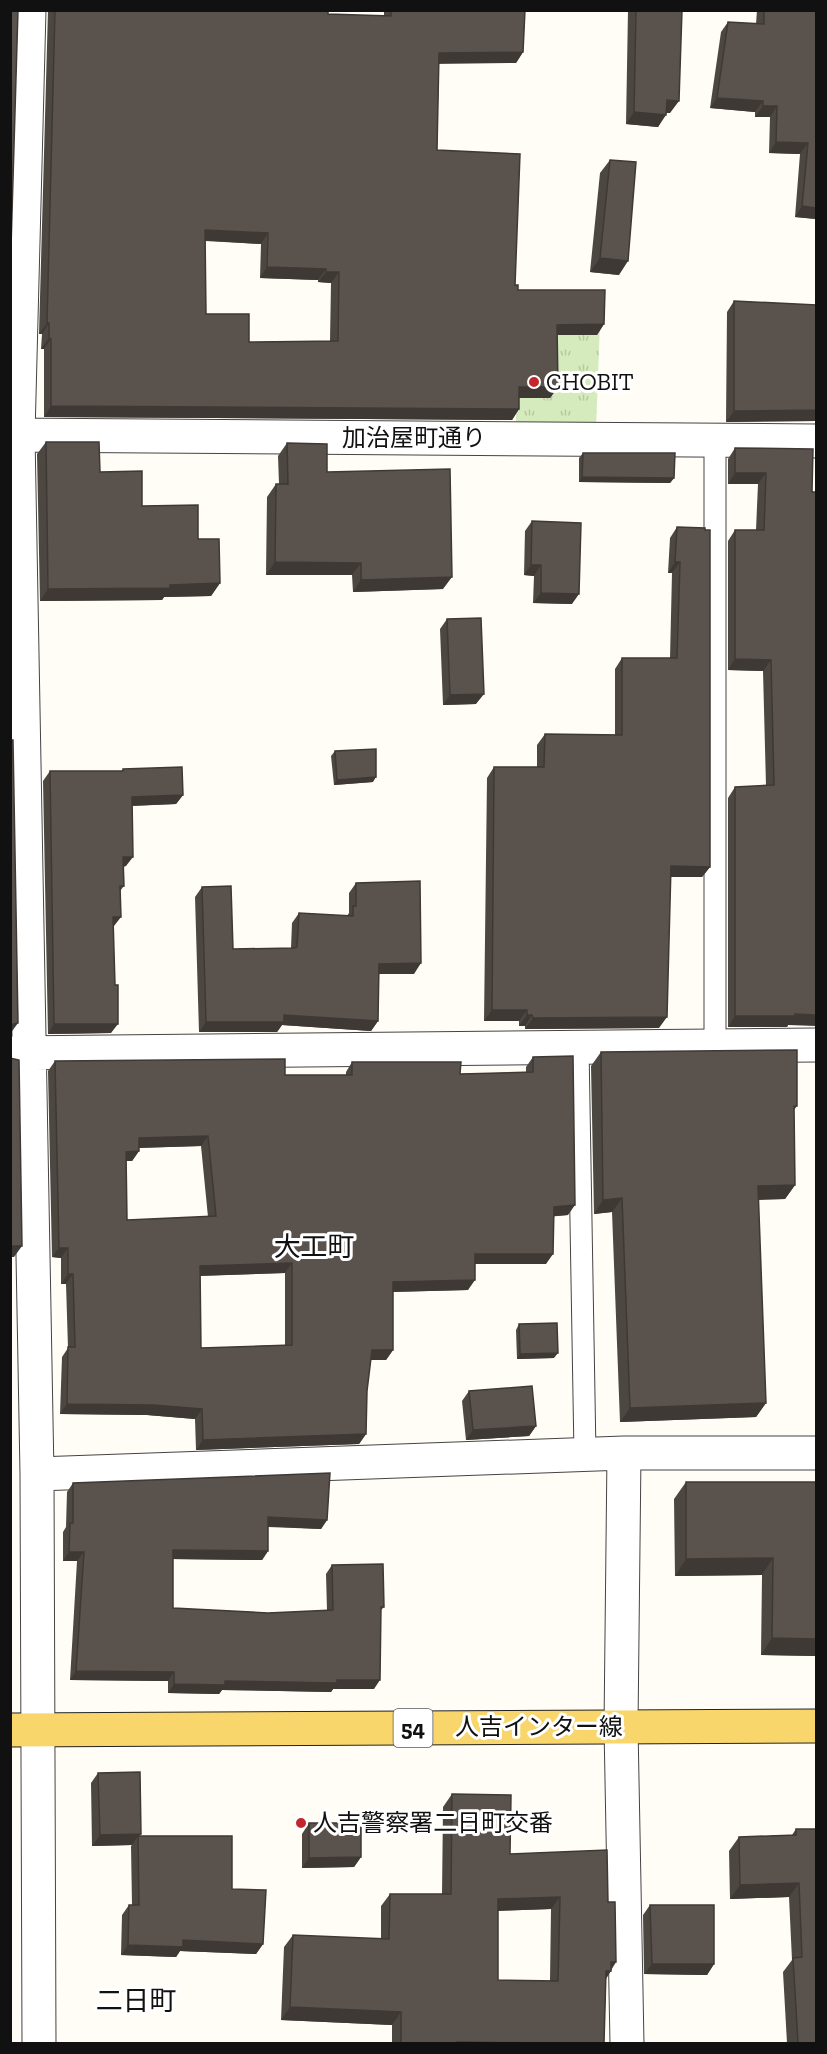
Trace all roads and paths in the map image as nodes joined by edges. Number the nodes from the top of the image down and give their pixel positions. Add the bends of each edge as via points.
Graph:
1 (29, 10) edge
2 (14, 435) edge
3 (715, 440) junction
4 (816, 441) edge
5 (816, 1045) edge
6 (715, 1046) junction
7 (578, 1047) junction
8 (20, 1053) edge
9 (624, 1453) junction
10 (816, 1453) edge
11 (585, 1454) junction
12 (37, 1474) junction
13 (816, 1726) edge
14 (621, 1727) junction
15 (24, 1730) edge
16 (39, 2043) edge
17 (627, 2043) edge

1 - 2 street
2 - 3 street, 加治屋町通り
2 - 8 street
3 - 4 street, 加治屋町通り
3 - 6 lane
5 - 6 street
6 - 7 street
7 - 8 street
7 - 11 lane
8 - 12 street
9 - 10 street
9 - 11 street
9 - 14 street
11 - 12 street
12 - 15 street
13 - 14 main road, 人吉インター線 / 54
14 - 15 main road, 人吉インター線 / 54
14 - 17 street
15 - 16 street

